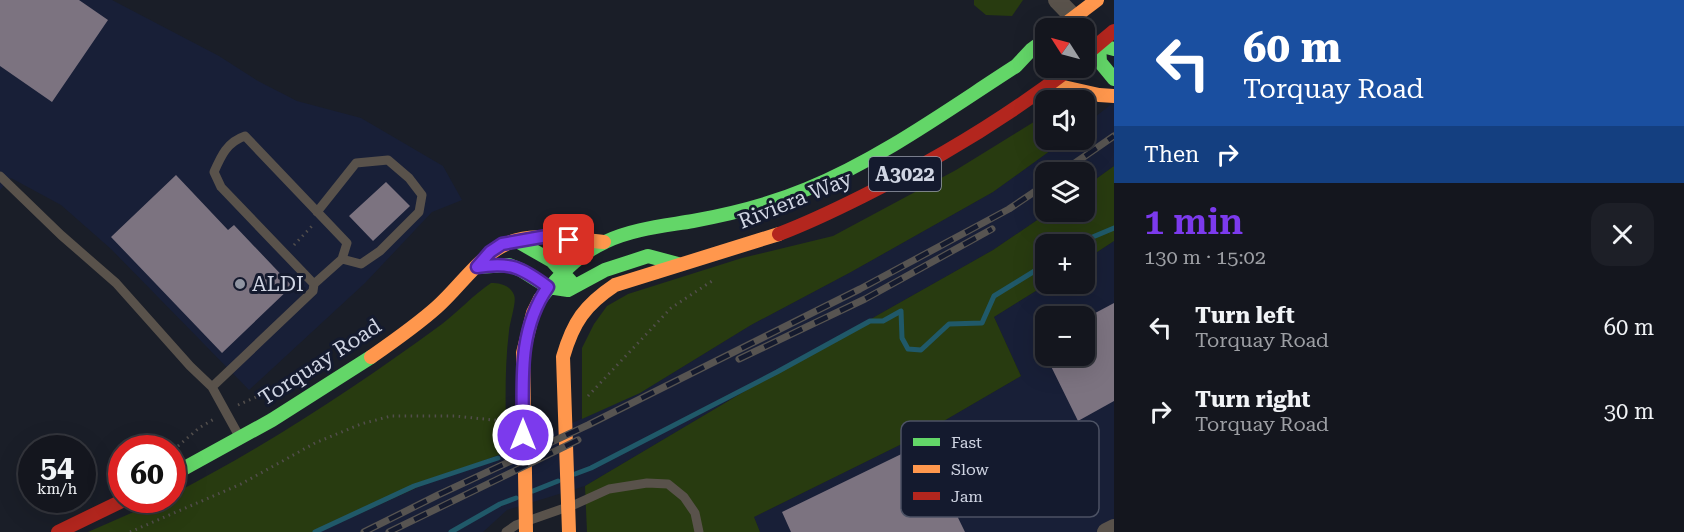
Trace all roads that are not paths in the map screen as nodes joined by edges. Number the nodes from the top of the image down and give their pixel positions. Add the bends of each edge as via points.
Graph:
1 (1057, 0) edge
2 (1097, 0) edge
3 (1072, 18) edge
4 (1091, 18) edge
5 (1114, 31) edge
6 (1095, 34) edge
7 (1035, 47) edge
8 (1095, 52) edge
9 (1034, 65) dead end
10 (1016, 66) junction
11 (1058, 78) edge
12 (1114, 79) edge
13 (1050, 84) junction
14 (1114, 96) edge
15 (0, 176) edge
16 (319, 214) junction
17 (517, 242) junction
18 (604, 242) junction
19 (342, 259) junction
20 (678, 264) junction
21 (477, 267) junction
22 (563, 271) junction
23 (314, 284) junction
24 (548, 287) junction
25 (576, 287) junction
26 (585, 308) junction
27 (212, 387) junction
28 (240, 439) junction
29 (186, 468) edge
30 (108, 508) edge
31 (1114, 528) edge
32 (58, 532) edge
33 (506, 532) edge
34 (526, 532) edge
35 (569, 532) edge
36 (699, 532) edge
37 (1106, 532) edge

1 - 3 street
2 - 4 main road
5 - 6 main road
7 - 10 main road, Riviera Way / A3022
8 - 12 main road
9 - 10 main road, A3022
10 - 18 main road, Riviera Way / A3022 via 896,142 807,189 729,214 629,233
11 - 13 main road, Riviera Way / A3022
13 - 14 main road
13 - 20 main road, Riviera Way / A3022 via 947,151 829,213 750,243
15 - 27 lane via 116,283
16 - 19 lane via 347,243
16 - 19 lane via 356,163 388,160 422,195 419,212 380,251 361,264
16 - 23 lane via 245,136 222,153 214,172 221,188
17 - 18 main road, Torquay Road via 547,236
17 - 21 main road, Torquay Road via 502,244
17 - 22 main road
18 - 22 main road, Riviera Way / A3022
19 - 23 lane
20 - 25 main road via 648,256 605,270
20 - 26 main road, Riviera Way / A3022 via 615,285
21 - 24 main road via 509,265
21 - 28 main road, Torquay Road via 429,314 332,383
22 - 24 main road, A3022
22 - 25 main road
23 - 27 lane via 313,291
24 - 25 main road
24 - 34 main road, A3022 via 533,313 525,339
25 - 26 main road
26 - 35 main road, A3022 via 575,321 563,357
27 - 28 lane
28 - 29 main road, Torquay Road
30 - 32 main road
31 - 37 street
33 - 36 lane via 609,489 647,483 668,484 684,497 695,513

